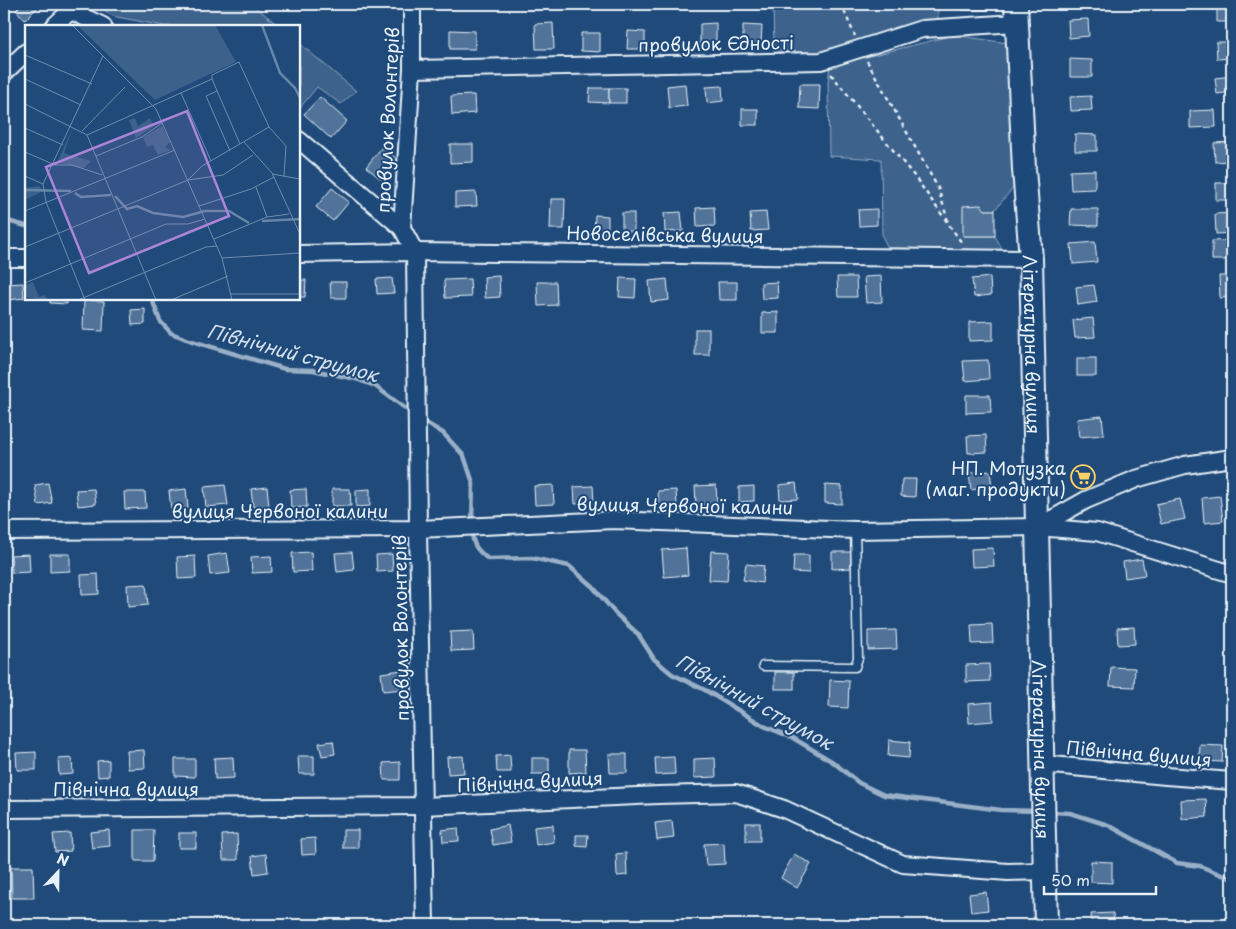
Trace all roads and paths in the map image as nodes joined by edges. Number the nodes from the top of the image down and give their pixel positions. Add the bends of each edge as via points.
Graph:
1 (412, 4) edge
2 (841, 4) edge
3 (71, 6) edge
4 (1016, 13) edge
5 (55, 25) edge
6 (101, 25) edge
7 (860, 48) junction
8 (25, 53) edge
9 (821, 60) junction
10 (412, 69) junction
11 (4, 73) edge
12 (300, 141) edge
13 (949, 224) junction
14 (402, 228) junction
15 (415, 252) junction
16 (300, 254) edge
17 (4, 258) edge
18 (25, 258) edge
19 (973, 258) junction
20 (1031, 259) junction
21 (1232, 458) edge
22 (1038, 527) junction
23 (418, 529) junction
24 (855, 530) junction
25 (4, 531) edge
26 (1232, 574) edge
27 (763, 666) dead end
28 (1042, 764) junction
29 (1232, 781) edge
30 (423, 806) junction
31 (4, 809) edge
32 (1044, 872) junction
33 (425, 925) edge
34 (1046, 925) edge

1 - 10 street, провулок Волонтерів
2 - 7 path
3 - 5 street
3 - 6 street
4 - 7 street, провулок Єдності via 922,29
4 - 20 street, Літературна вулиця
7 - 9 street, провулок Єдності
7 - 13 path via 938,188
8 - 11 street
9 - 10 street, провулок Єдності
9 - 13 path
10 - 14 street, провулок Волонтерів
12 - 14 street
13 - 19 path
14 - 15 street, провулок Волонтерів
15 - 16 street, Новоселівська вулиця
15 - 19 street, Новоселівська вулиця
15 - 23 street, провулок Волонтерів
17 - 18 street
19 - 20 street, Новоселівська вулиця
20 - 22 street, Літературна вулиця
21 - 22 street, вулиця Червоної калини via 1185,465 1136,479 1086,500
22 - 24 street, вулиця Червоної калини
22 - 26 street via 1097,532
22 - 28 street, Літературна вулиця
23 - 24 street, вулиця Червоної калини via 614,520
23 - 25 street, вулиця Червоної калини
23 - 30 street, провулок Волонтерів
24 - 27 lane via 858,658 855,667
28 - 29 street, Північна вулиця
28 - 32 street, Літературна вулиця
30 - 31 street, Північна вулиця
30 - 32 street, Північна вулиця via 736,793 784,809 903,864 999,872
30 - 33 street, провулок Волонтерів
32 - 34 street, Літературна вулиця

